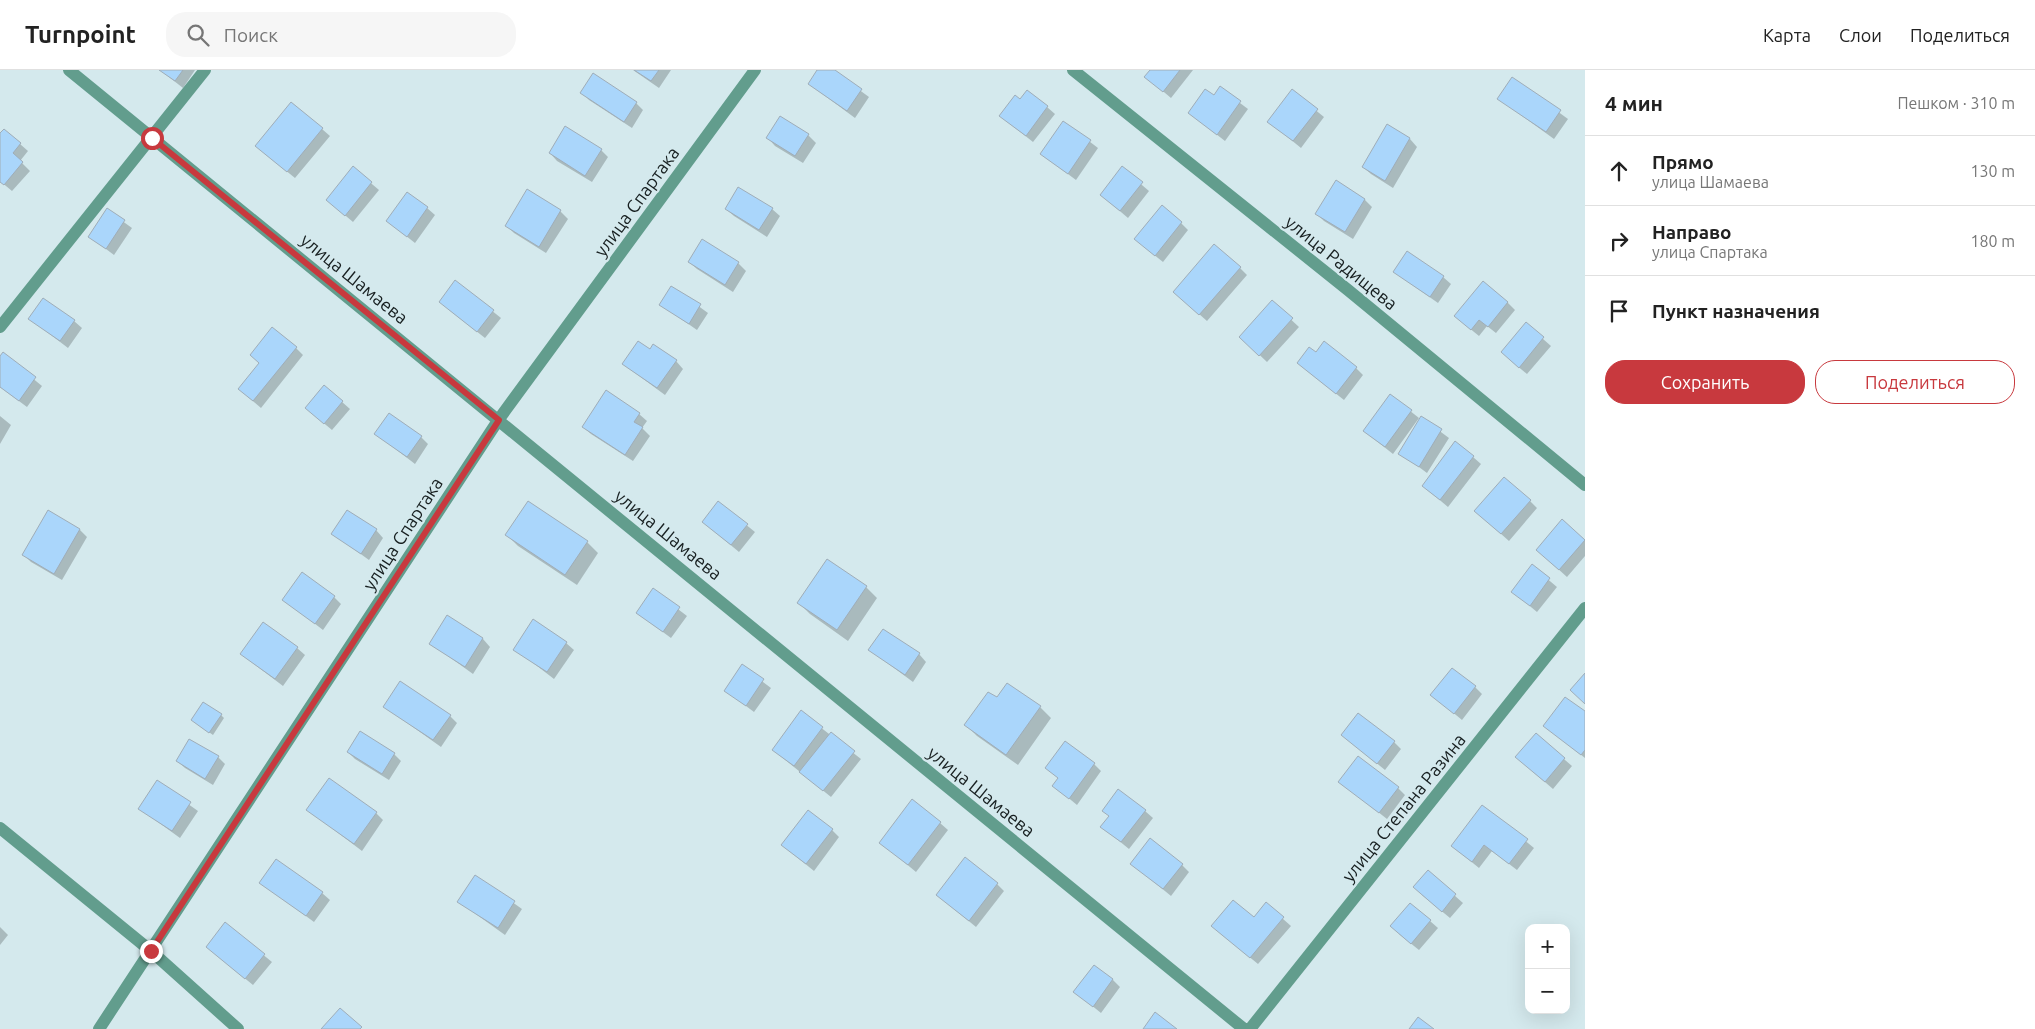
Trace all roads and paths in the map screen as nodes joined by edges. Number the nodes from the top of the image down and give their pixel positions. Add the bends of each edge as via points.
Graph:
1 (69, 70) edge
2 (205, 70) edge
3 (755, 70) edge
4 (1073, 70) edge
5 (152, 138) junction
6 (0, 327) edge
7 (499, 420) junction
8 (1585, 485) edge
9 (1585, 608) edge
10 (0, 828) edge
11 (151, 951) junction
12 (99, 1029) edge
13 (238, 1029) edge
14 (1244, 1029) edge
15 (1250, 1029) edge

1 - 5 street, улица Шамаева
2 - 5 street
3 - 7 street, улица Спартака
4 - 8 street, улица Радищева
5 - 6 street
5 - 7 street, улица Шамаева
7 - 11 street, улица Спартака
7 - 14 street, улица Шамаева
9 - 15 street, улица Степана Разина
10 - 11 street
11 - 12 street, улица Спартака
11 - 13 street

